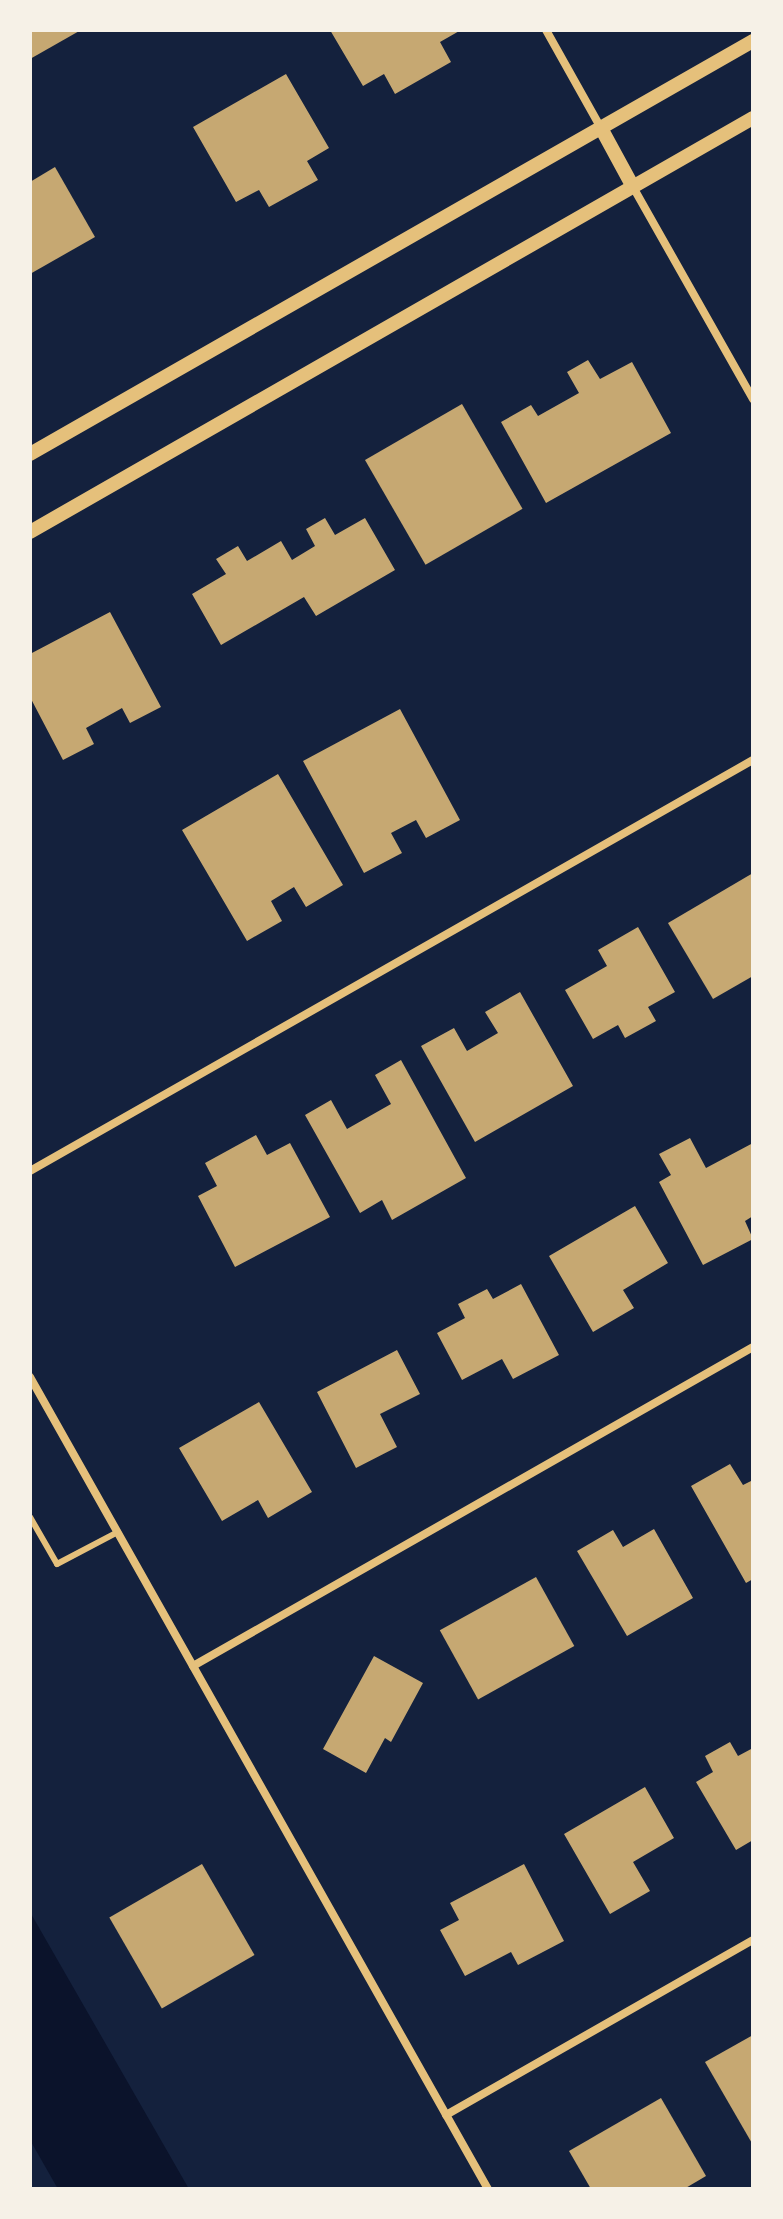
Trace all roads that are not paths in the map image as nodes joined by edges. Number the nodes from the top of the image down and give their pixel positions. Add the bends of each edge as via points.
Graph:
1 (546, 30) edge
2 (753, 41) edge
3 (753, 118) edge
4 (601, 128) junction
5 (633, 187) junction
6 (753, 399) edge
7 (30, 454) edge
8 (30, 532) edge
9 (753, 760) edge
10 (30, 1171) edge
11 (753, 1347) edge
12 (30, 1377) edge
13 (30, 1517) edge
14 (118, 1532) junction
15 (193, 1666) junction
16 (753, 1940) edge
17 (446, 2115) junction
18 (488, 2189) edge

1 - 4 street
2 - 4 street
3 - 5 street
4 - 5 street
4 - 7 street
5 - 6 street
5 - 8 street
9 - 10 street
11 - 15 street
12 - 14 street
13 - 14 lane via 57,1564
14 - 15 street
15 - 17 street
16 - 17 street
17 - 18 street

